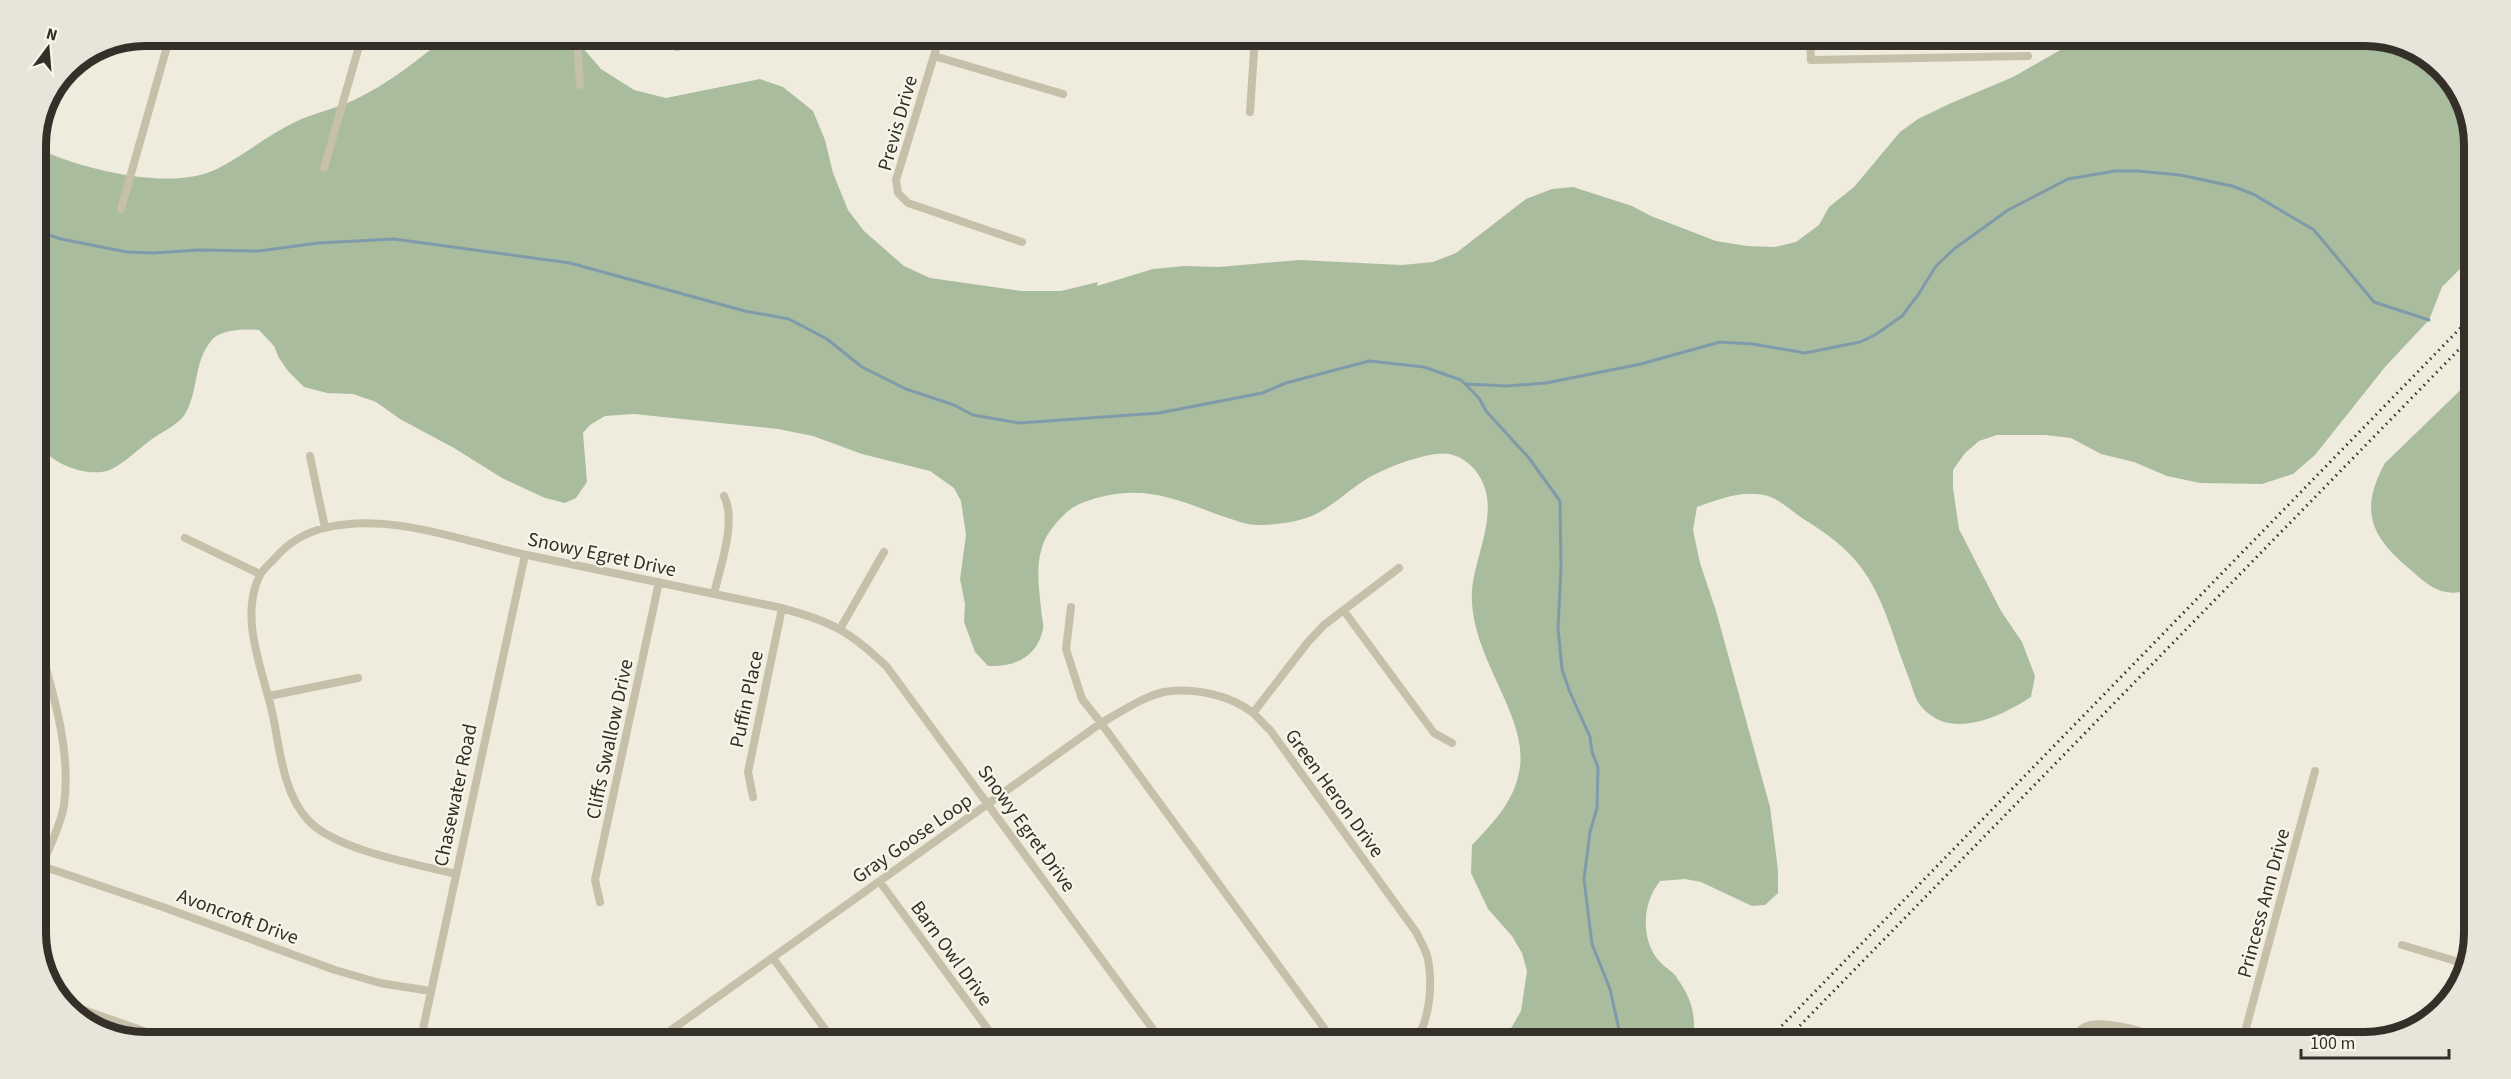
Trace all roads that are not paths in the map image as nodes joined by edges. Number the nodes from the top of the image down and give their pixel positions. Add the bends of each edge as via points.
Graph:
1 (167, 46) edge
2 (359, 46) edge
3 (578, 46) edge
4 (937, 46) edge
5 (1254, 46) edge
6 (1810, 46) edge
7 (934, 56) junction
8 (2028, 56) dead end
9 (580, 85) dead end
10 (1063, 94) dead end
11 (1250, 112) dead end
12 (324, 168) dead end
13 (121, 209) dead end
14 (1022, 242) dead end
15 (310, 456) dead end
16 (724, 496) dead end
17 (325, 528) junction
18 (185, 538) dead end
19 (884, 552) dead end
20 (525, 555) junction
21 (1399, 568) dead end
22 (260, 574) junction
23 (659, 582) junction
24 (714, 594) junction
25 (1071, 607) dead end
26 (782, 608) junction
27 (1344, 612) junction
28 (840, 629) junction
29 (47, 673) edge
30 (358, 678) dead end
31 (51, 687) junction
32 (47, 688) edge
33 (269, 696) junction
34 (1253, 713) junction
35 (1101, 723) junction
36 (1452, 743) dead end
37 (2316, 771) dead end
38 (753, 797) dead end
39 (989, 804) junction
40 (47, 846) edge
41 (47, 868) edge
42 (456, 874) junction
43 (880, 882) junction
44 (600, 902) dead end
45 (2402, 945) dead end
46 (773, 958) junction
47 (2460, 962) edge
48 (430, 991) junction
49 (82, 1009) edge
50 (147, 1032) edge
51 (422, 1032) edge
52 (669, 1032) edge
53 (827, 1032) edge
54 (990, 1032) edge
55 (1155, 1032) edge
56 (1327, 1032) edge
57 (1418, 1032) edge
58 (2080, 1032) edge
59 (2140, 1032) edge
60 (2245, 1032) edge

1 - 13 street
2 - 12 street
3 - 9 street
4 - 7 street, Previs Drive
5 - 11 street
6 - 8 street via 1811,60
7 - 10 street
7 - 14 street, Previs Drive via 896,180 898,193 908,203
15 - 17 street
16 - 24 street via 729,506 729,527
17 - 20 street, Snowy Egret Drive via 369,522 402,525
17 - 22 street, Snowy Egret Drive via 288,544
18 - 22 street
19 - 28 street
20 - 23 street, Snowy Egret Drive
20 - 42 street, Chasewater Road
21 - 27 street
22 - 33 street via 252,622
23 - 24 street, Snowy Egret Drive
23 - 44 street, Cliffs Swallow Drive via 595,880
24 - 26 street, Snowy Egret Drive
25 - 35 street via 1065,649 1082,699
26 - 28 street, Snowy Egret Drive via 813,615
26 - 38 street, Puffin Place via 748,771
27 - 34 street via 1308,642
27 - 36 street via 1434,733
28 - 39 street, Snowy Egret Drive via 887,667
29 - 31 street
30 - 33 street
31 - 32 street
31 - 40 street via 67,773 64,807
33 - 42 street via 292,795 309,821 329,836 353,845
34 - 35 street, Green Heron Drive via 1219,697 1182,691 1142,700
34 - 57 street, Green Heron Drive via 1416,932 1427,956 1431,981 1427,1010
35 - 39 street, Gray Goose Loop
35 - 56 street
37 - 60 street, Princess Ann Drive
39 - 43 street, Gray Goose Loop
39 - 55 street, Snowy Egret Drive
41 - 48 street, Avoncroft Drive via 335,970
42 - 48 street, Chasewater Road
43 - 46 street, Gray Goose Loop
43 - 54 street, Barn Owl Drive
45 - 47 street
46 - 52 street, Gray Goose Loop
46 - 53 street
48 - 51 street, Chasewater Road
49 - 50 street
58 - 59 street via 2094,1024

